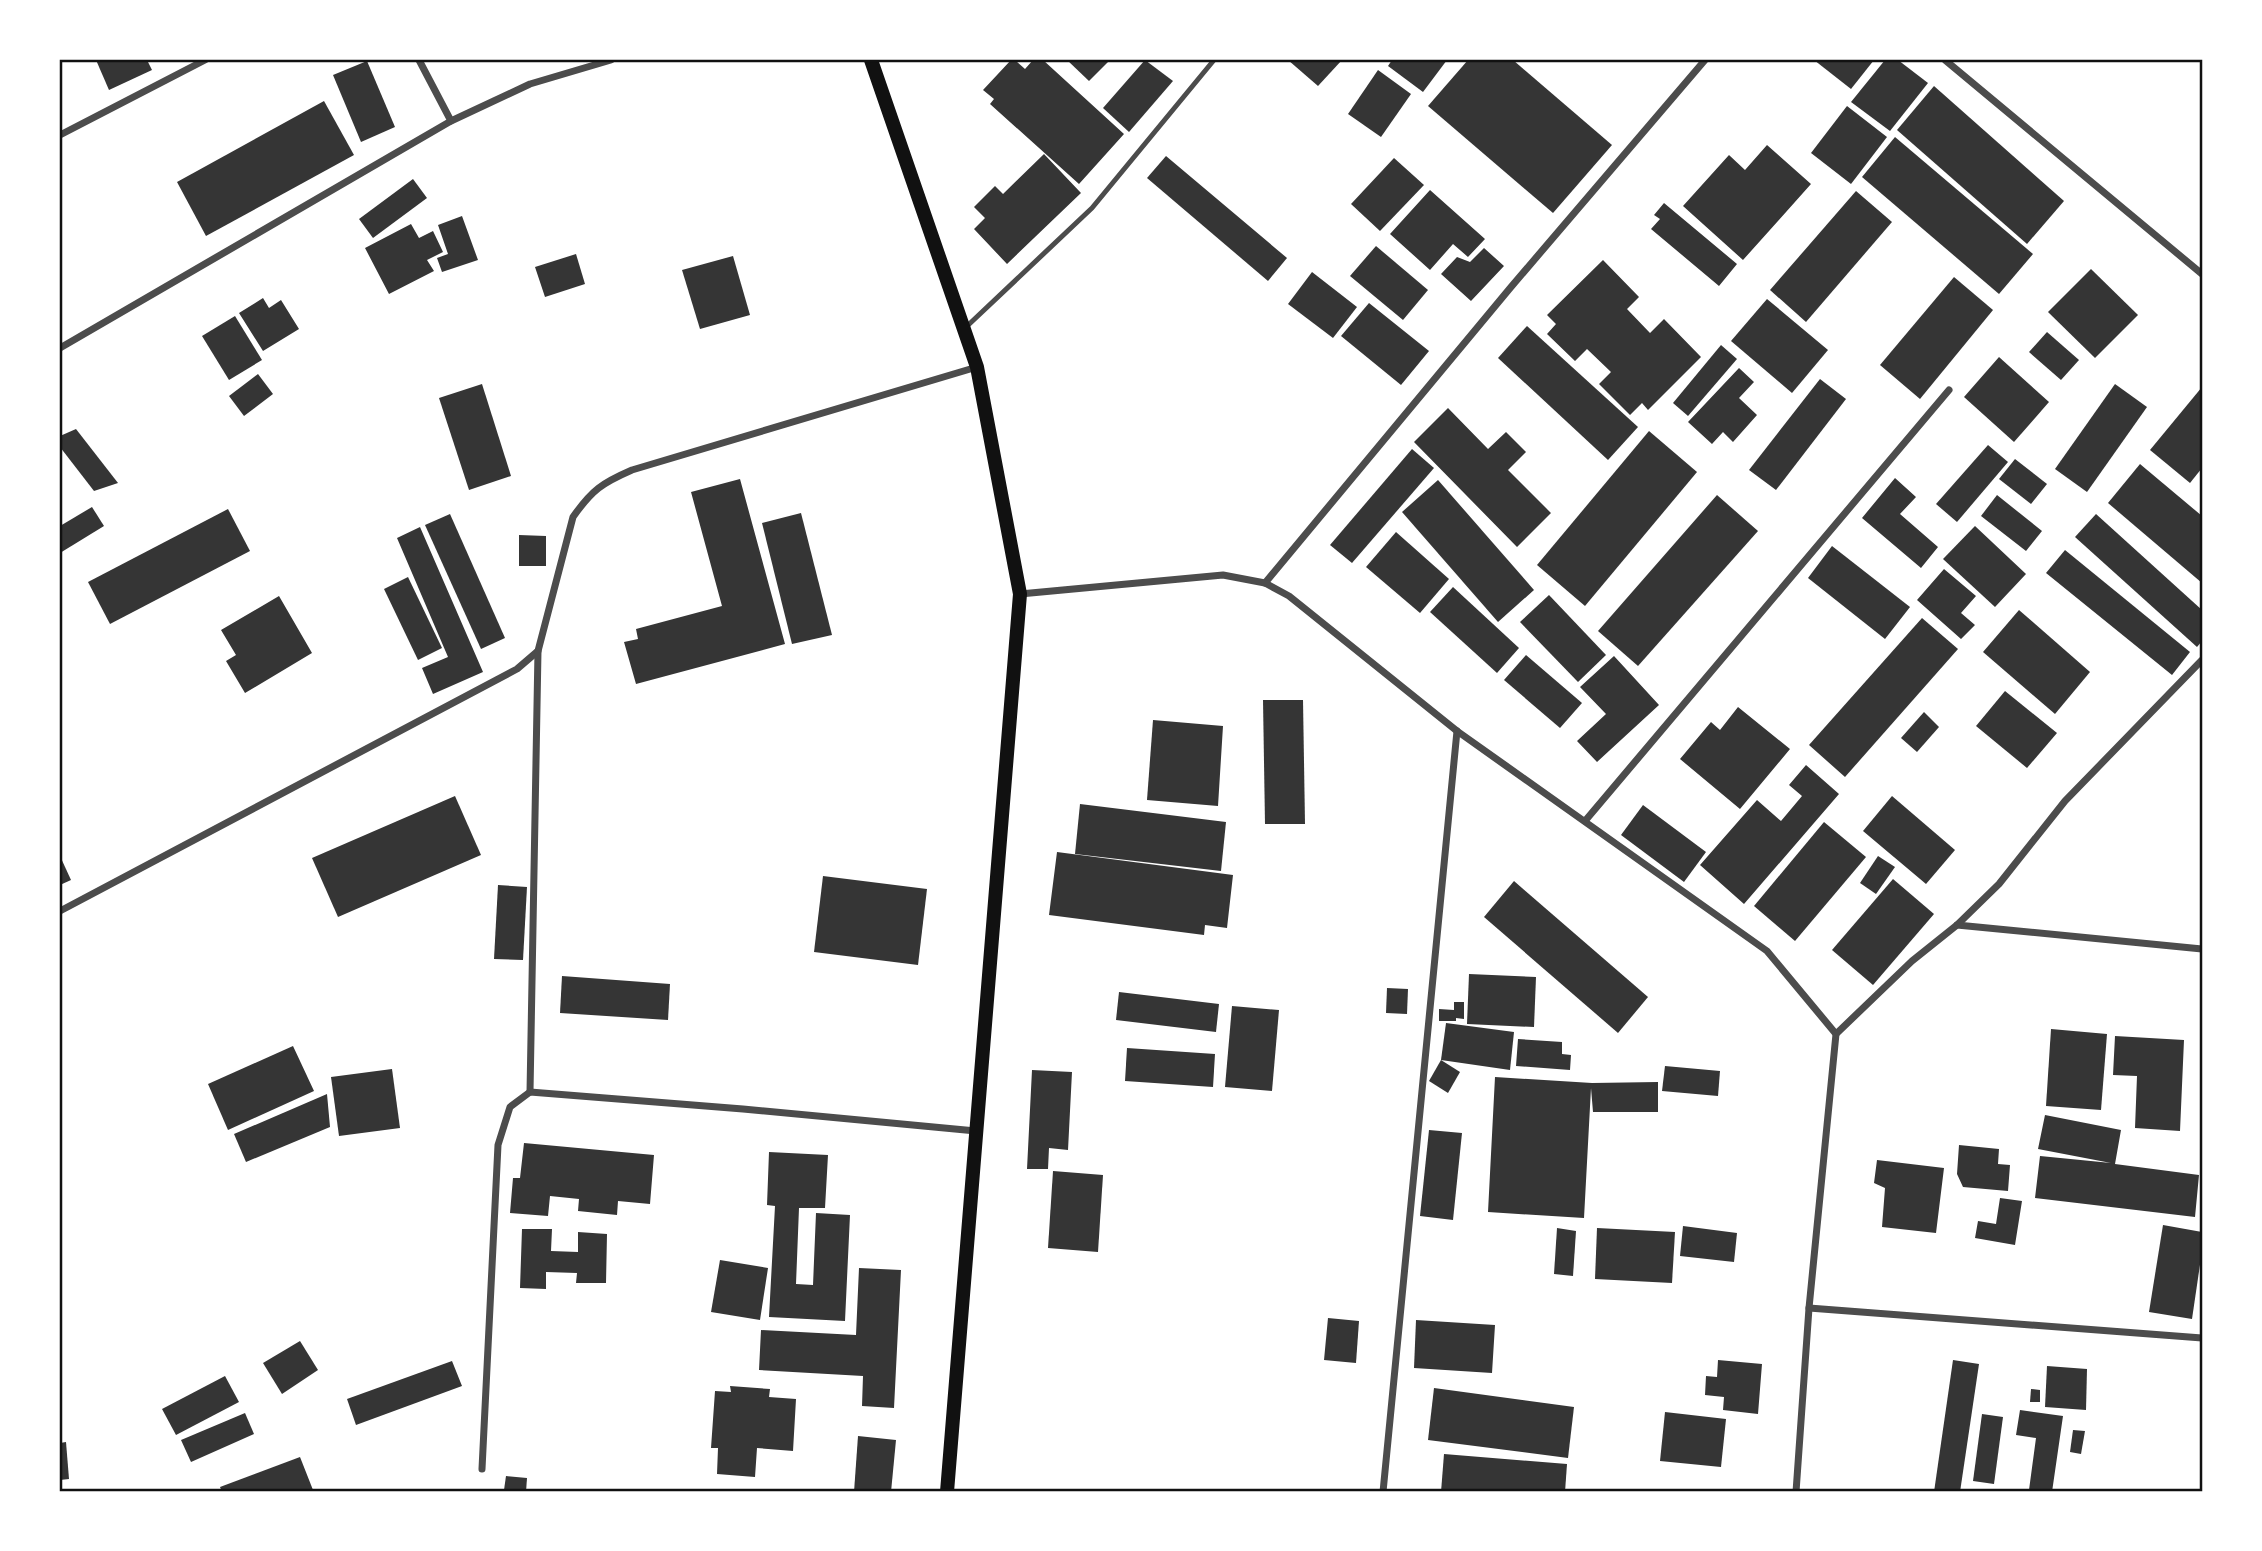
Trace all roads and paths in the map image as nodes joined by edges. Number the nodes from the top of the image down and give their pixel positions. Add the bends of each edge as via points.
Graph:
1 (205, 60) edge
2 (419, 60) edge
3 (611, 60) edge
4 (870, 60) edge
5 (1214, 60) edge
6 (1705, 60) edge
7 (1945, 60) edge
8 (451, 121) junction
9 (60, 135) edge
10 (2203, 274) edge
11 (964, 329) junction
12 (60, 348) edge
13 (977, 367) junction
14 (1949, 390) dead end
15 (1265, 583) junction
16 (1020, 594) junction
17 (538, 651) junction
18 (2203, 660) edge
19 (1457, 731) junction
20 (1585, 821) junction
21 (60, 911) edge
22 (1957, 925) junction
23 (2203, 949) edge
24 (1836, 1034) junction
25 (530, 1092) junction
26 (976, 1131) junction
27 (1809, 1308) junction
28 (2203, 1338) edge
29 (482, 1469) dead end
30 (947, 1492) edge
31 (1382, 1492) edge
32 (1796, 1492) edge

1 - 9 street
2 - 8 street
3 - 8 street via 530,85
4 - 11 main road
5 - 11 lane via 1092,208
6 - 15 street
7 - 10 street
8 - 12 street
11 - 13 main road
13 - 16 main road
13 - 17 street via 605,481 573,517
14 - 20 street
15 - 16 street via 1223,575
15 - 19 street via 1289,596
16 - 26 main road
17 - 21 street via 495,682
17 - 25 street
18 - 22 street via 2066,801 1999,884
19 - 20 street
19 - 31 street
20 - 24 street via 1767,951
22 - 23 street
22 - 24 street
24 - 27 street
25 - 26 street
25 - 29 street via 510,1107 498,1145
26 - 30 main road
27 - 28 street
27 - 32 street

